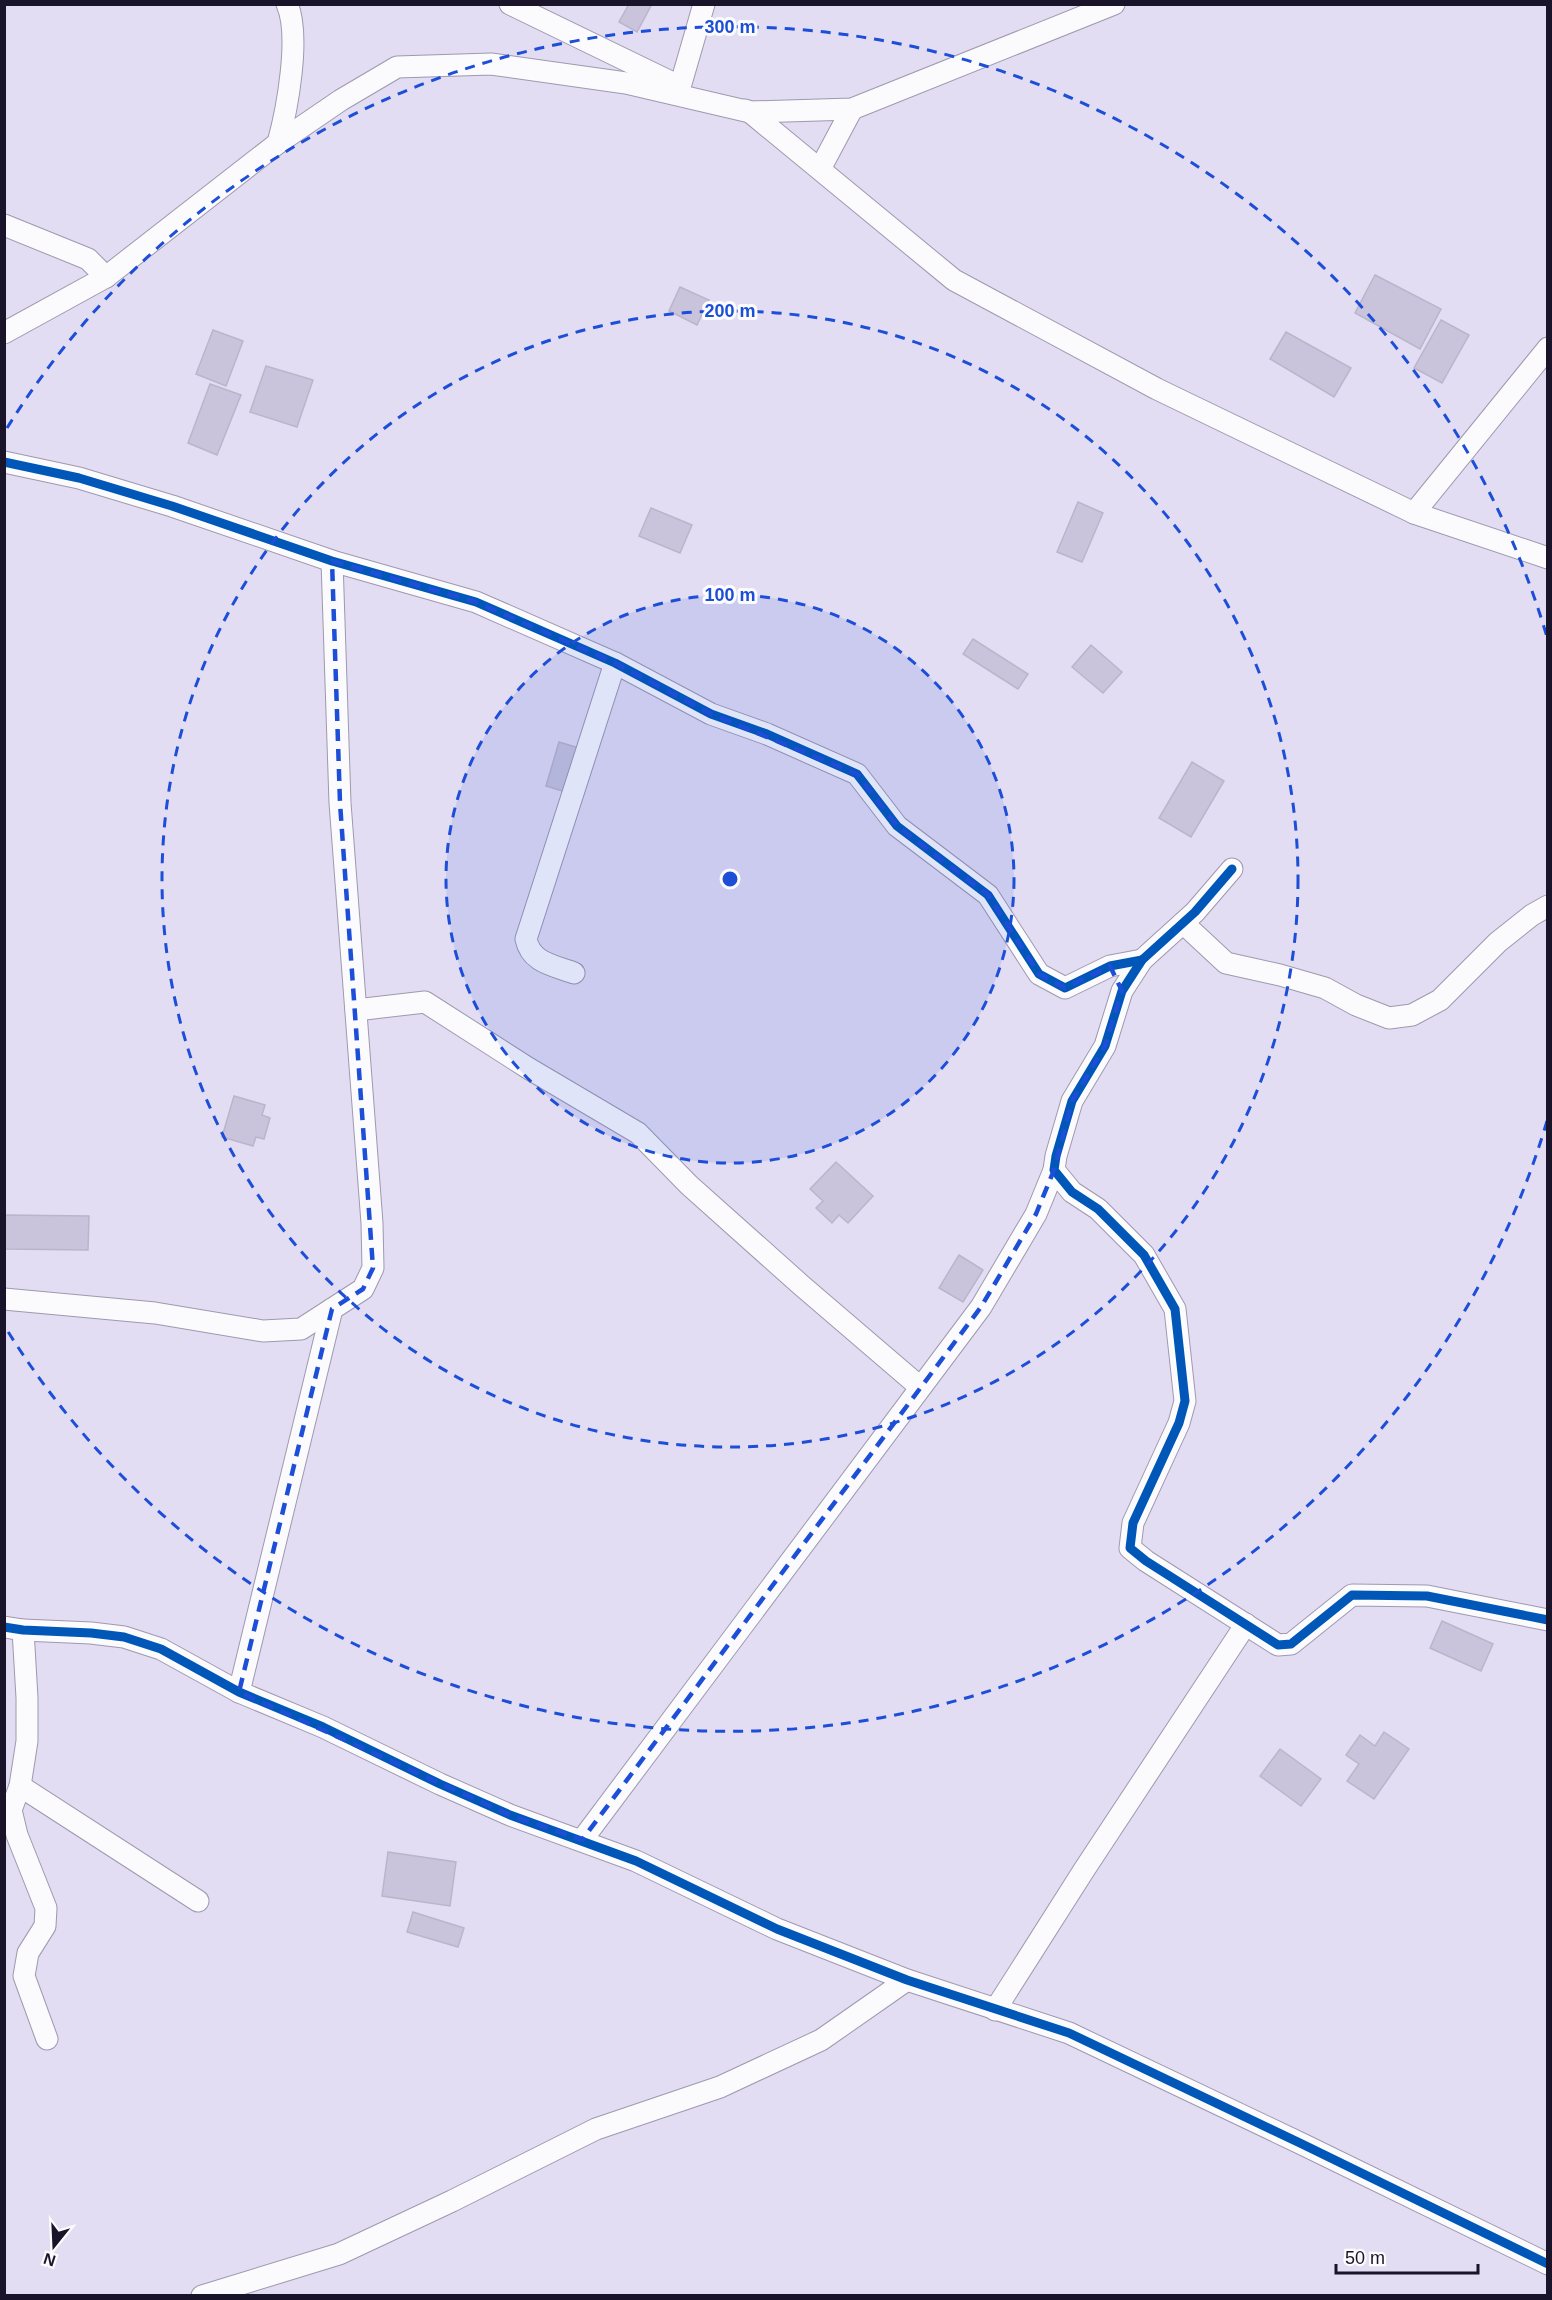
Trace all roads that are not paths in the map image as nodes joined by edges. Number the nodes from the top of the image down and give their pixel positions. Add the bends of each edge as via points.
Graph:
1 (286, 4) edge
2 (510, 4) edge
3 (704, 4) edge
4 (1114, 4) edge
5 (680, 87) junction
6 (852, 109) junction
7 (750, 112) junction
8 (278, 143) junction
9 (820, 170) junction
10 (4, 225) edge
11 (106, 277) junction
12 (4, 333) edge
13 (1548, 348) edge
14 (4, 462) edge
15 (1414, 513) junction
16 (1548, 558) edge
17 (332, 561) junction
18 (615, 663) junction
19 (1232, 869) dead end
20 (1548, 906) edge
21 (1183, 923) junction
22 (1142, 960) junction
23 (1110, 966) junction
24 (574, 973) dead end
25 (1122, 990) junction
26 (356, 1010) junction
27 (1054, 1170) junction
28 (4, 1299) edge
29 (332, 1310) junction
30 (920, 1387) junction
31 (1548, 1620) edge
32 (1246, 1624) junction
33 (14, 1629) edge
34 (239, 1692) junction
35 (20, 1786) junction
36 (582, 1840) junction
37 (198, 1901) dead end
38 (907, 1980) junction
39 (995, 2010) junction
40 (47, 2039) dead end
41 (1548, 2264) edge
42 (202, 2295) edge

1 - 8 street via 293,37 286,114
2 - 5 street
3 - 5 street
4 - 6 street
5 - 7 street
6 - 7 street
6 - 9 street
7 - 8 street via 626,82 491,64 397,67
7 - 9 street
8 - 11 street
9 - 15 street via 954,280 1157,389
10 - 11 street via 88,259
11 - 12 street
13 - 15 street
14 - 17 street via 100,484
15 - 16 street
17 - 18 street via 476,602
17 - 26 street via 340,803
18 - 23 street via 711,714 857,774 897,826 988,895 1039,974 1065,988
18 - 24 street via 526,939 528,950 536,959
19 - 21 street
20 - 21 street via 1498,942 1440,1000 1412,1015 1389,1018 1324,988 1226,963
21 - 22 street
22 - 23 street
22 - 25 street
23 - 25 street
25 - 27 street via 1105,1046 1072,1101
26 - 29 street via 374,1268 363,1289
26 - 30 street via 425,1002 638,1133 689,1185
27 - 30 street via 1036,1214 981,1307
27 - 32 street via 1072,1192 1098,1209 1144,1255 1174,1310 1185,1401 1179,1423 1133,1523 1130,1548
28 - 29 street via 155,1313 263,1331 301,1329
29 - 34 street
30 - 36 street
31 - 32 street via 1427,1596 1352,1595 1292,1644 1278,1645
32 - 39 street
33 - 34 street via 124,1637 161,1649
33 - 35 street via 27,1698 27,1741
34 - 36 street via 510,1815
35 - 37 street
35 - 40 street via 11,1810 45,1908 45,1926 28,1953 24,1976
36 - 38 street via 636,1861 777,1929
38 - 39 street
38 - 42 street via 821,2040 720,2087 596,2129 339,2254
39 - 41 street via 1069,2033

